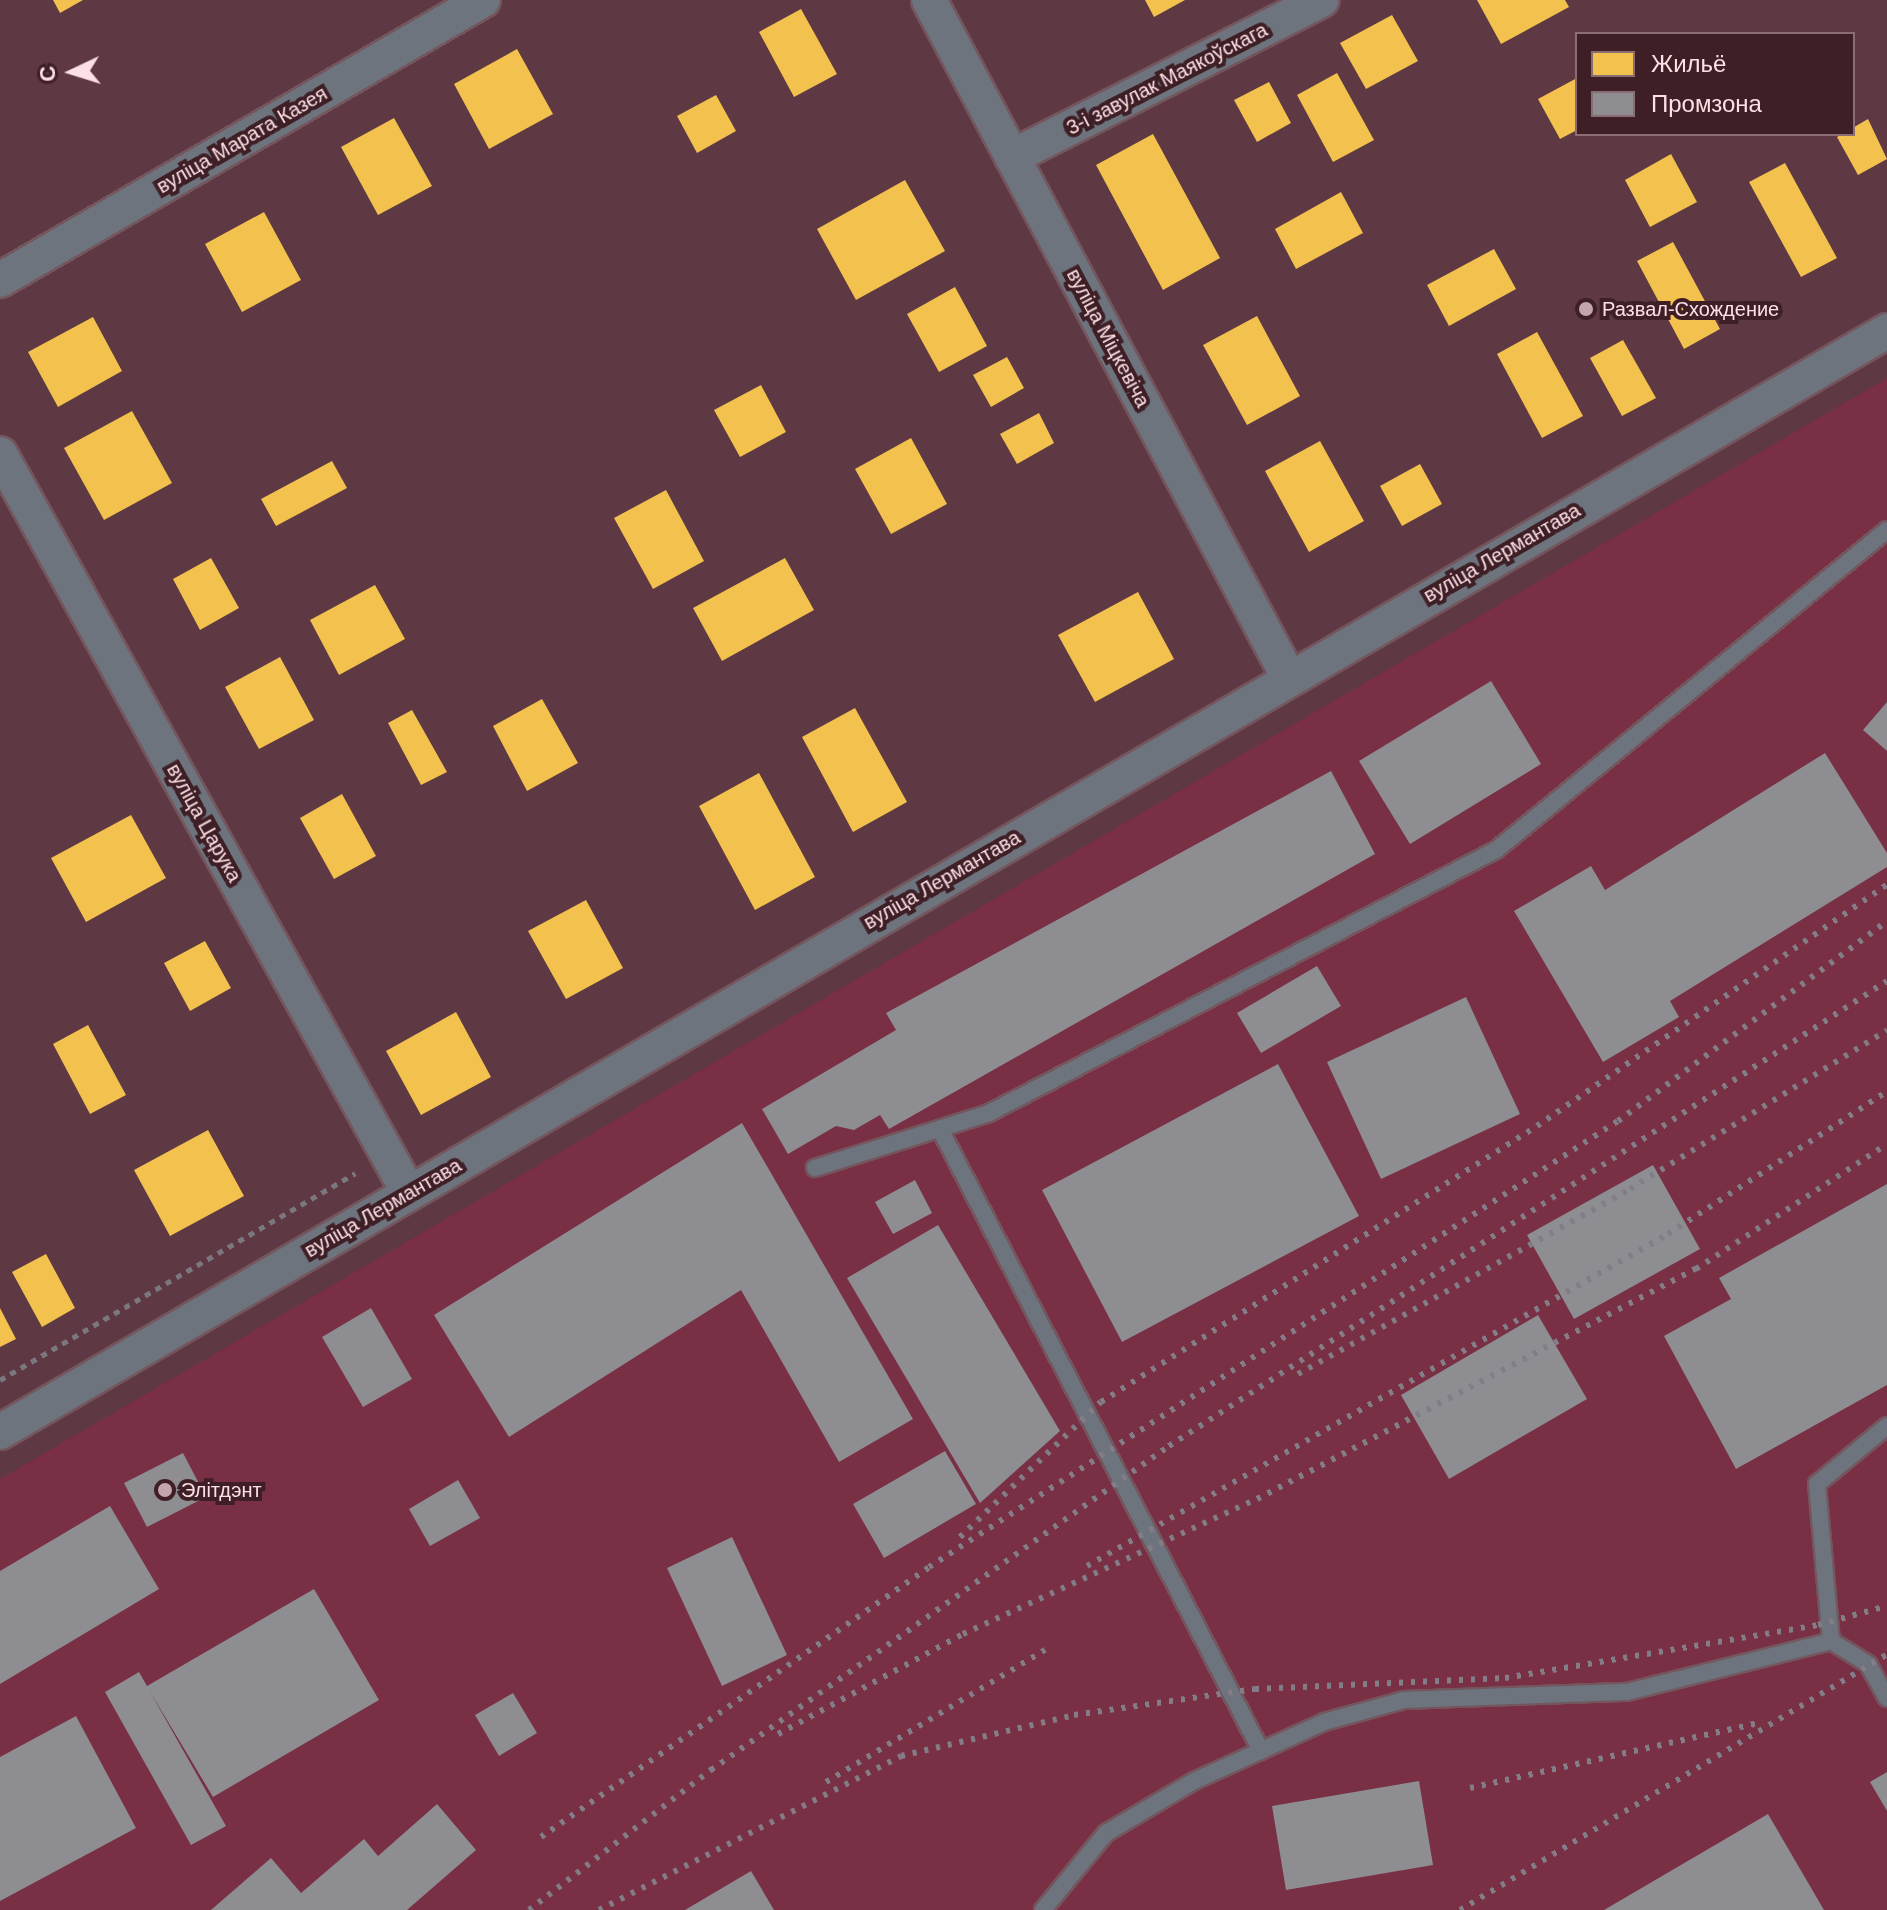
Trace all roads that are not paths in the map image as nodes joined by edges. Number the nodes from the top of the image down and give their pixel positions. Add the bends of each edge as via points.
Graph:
1 (483, 0) edge
2 (929, 0) edge
3 (1322, 0) edge
4 (1012, 157) junction
5 (0, 280) edge
6 (1887, 331) edge
7 (0, 454) edge
8 (1887, 530) edge
9 (1288, 676) junction
10 (940, 1129) junction
11 (815, 1168) dead end
12 (409, 1193) junction
13 (1887, 1426) edge
14 (0, 1432) edge
15 (1831, 1641) junction
16 (1887, 1698) edge
17 (1261, 1751) junction
18 (1043, 1910) edge

1 - 5 street, вуліца Марата Казея
2 - 4 street, вуліца Міцкевіча
3 - 4 street, 3-і завулак Маякоўскага
4 - 9 street, вуліца Міцкевіча
6 - 9 street, вуліца Лермантава
7 - 12 street, вуліца Царука
8 - 10 lane via 1496,850 989,1113
9 - 12 street, вуліца Лермантава
10 - 11 lane
10 - 17 lane
12 - 14 street, вуліца Лермантава
13 - 15 lane via 1817,1484
15 - 16 lane via 1868,1664
15 - 17 lane via 1627,1692 1404,1700 1324,1722
17 - 18 lane via 1106,1833

